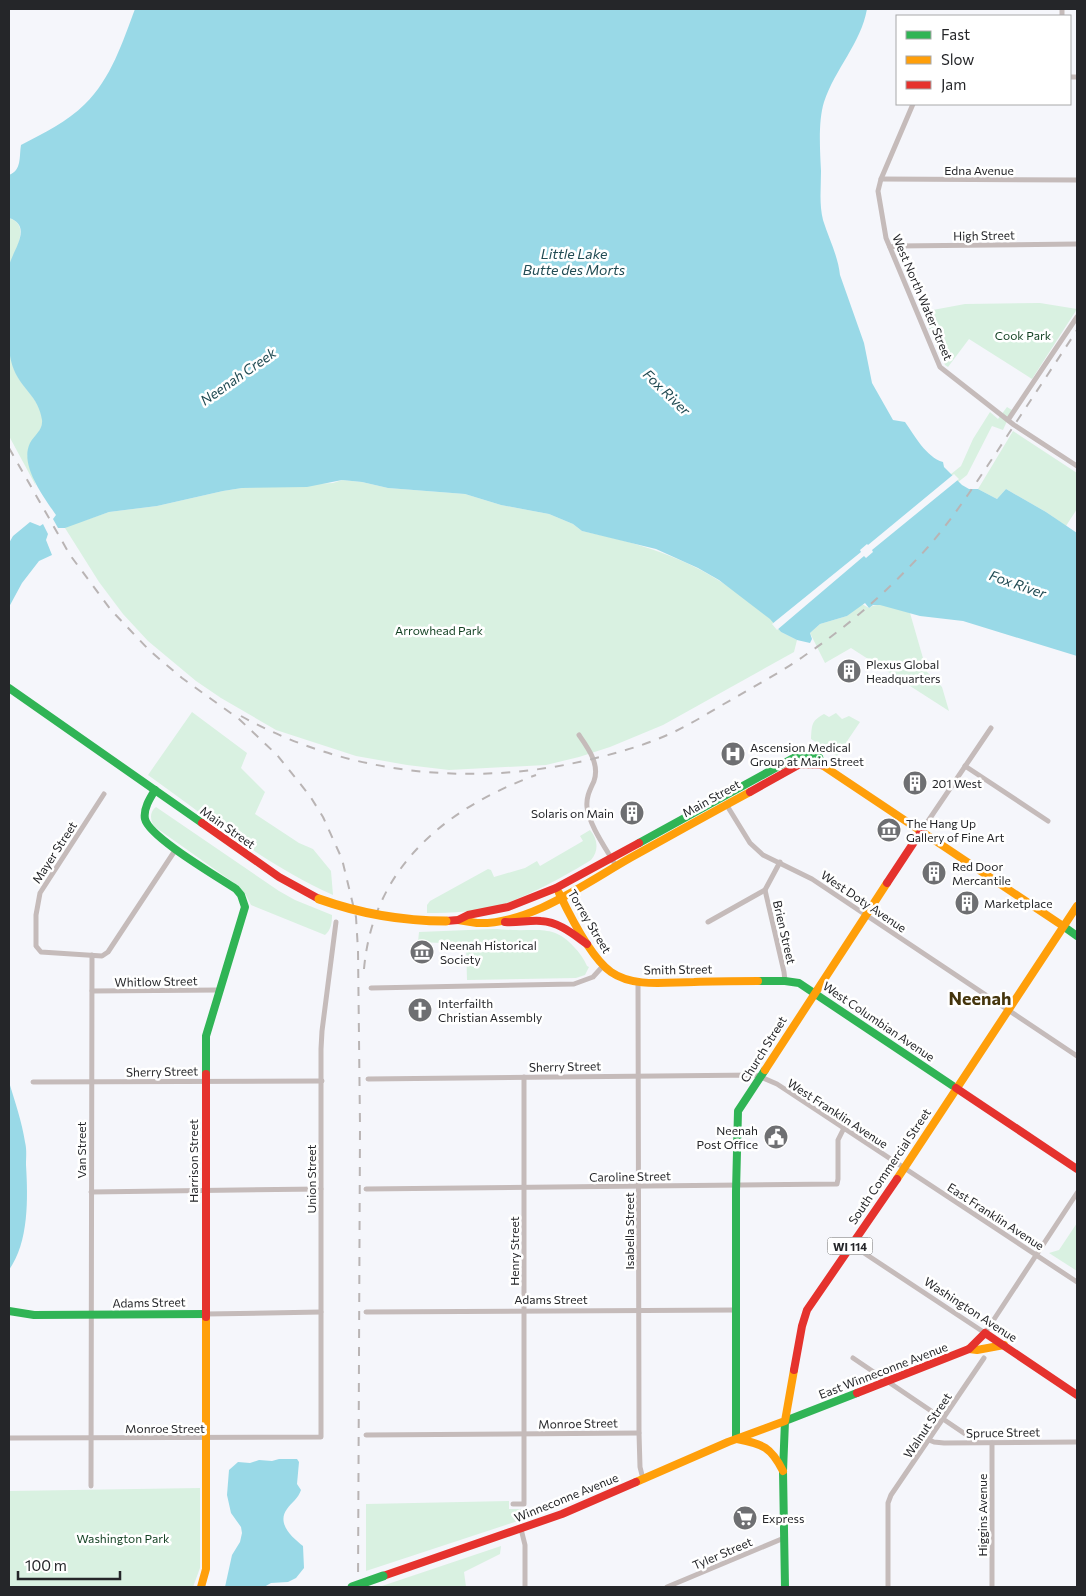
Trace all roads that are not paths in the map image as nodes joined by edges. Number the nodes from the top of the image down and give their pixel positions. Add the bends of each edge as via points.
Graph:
1 (913, 105) edge
2 (881, 179) junction
3 (1077, 180) edge
4 (1077, 244) edge
5 (890, 247) junction
6 (1077, 317) edge
7 (1008, 420) junction
8 (1077, 466) edge
9 (9, 688) edge
10 (991, 728) dead end
11 (579, 735) dead end
12 (965, 766) junction
13 (155, 790) junction
14 (104, 794) dead end
15 (724, 800) junction
16 (1048, 821) dead end
17 (922, 830) junction
18 (176, 848) junction
19 (614, 862) junction
20 (780, 862) junction
21 (556, 888) junction
22 (764, 890) junction
23 (561, 898) junction
24 (1077, 906) edge
25 (867, 915) junction
26 (458, 920) junction
27 (494, 921) junction
28 (336, 922) dead end
29 (708, 922) dead end
30 (1063, 926) junction
31 (1077, 936) edge
32 (587, 944) junction
33 (92, 956) junction
34 (603, 966) junction
35 (785, 981) junction
36 (638, 982) junction
37 (371, 988) dead end
38 (219, 990) junction
39 (92, 991) junction
40 (814, 993) junction
41 (1009, 1009) junction
42 (1077, 1056) edge
43 (638, 1076) junction
44 (761, 1076) junction
45 (524, 1077) junction
46 (368, 1079) dead end
47 (206, 1080) junction
48 (322, 1080) junction
49 (33, 1082) dead end
50 (92, 1082) junction
51 (956, 1088) junction
52 (844, 1128) junction
53 (904, 1167) junction
54 (1077, 1169) edge
55 (736, 1185) junction
56 (639, 1186) junction
57 (524, 1187) junction
58 (321, 1189) junction
59 (366, 1189) dead end
60 (206, 1190) junction
61 (91, 1192) junction
62 (1077, 1193) edge
63 (852, 1245) junction
64 (1037, 1255) junction
65 (1077, 1282) edge
66 (9, 1310) edge
67 (640, 1310) junction
68 (736, 1310) junction
69 (321, 1312) junction
70 (366, 1312) dead end
71 (524, 1312) junction
72 (206, 1314) junction
73 (91, 1315) junction
74 (985, 1333) junction
75 (1004, 1345) junction
76 (969, 1350) junction
77 (853, 1358) dead end
78 (984, 1358) dead end
79 (887, 1381) junction
80 (1077, 1394) edge
81 (944, 1419) junction
82 (785, 1421) junction
83 (640, 1433) junction
84 (523, 1434) junction
85 (366, 1436) dead end
86 (321, 1437) joint
87 (9, 1438) edge
88 (91, 1438) junction
89 (206, 1438) junction
90 (736, 1439) junction
91 (929, 1440) junction
92 (977, 1442) junction
93 (992, 1442) junction
94 (1077, 1442) edge
95 (783, 1470) junction
96 (643, 1479) junction
97 (91, 1486) dead end
98 (513, 1504) dead end
99 (521, 1529) junction
100 (784, 1538) junction
101 (201, 1587) edge
102 (352, 1587) edge
103 (525, 1587) edge
104 (667, 1587) edge
105 (784, 1587) edge
106 (888, 1587) edge
107 (992, 1587) edge

1 - 2 street, West North Water Street
2 - 3 street, Edna Avenue
2 - 5 street, West North Water Street via 878,191
4 - 5 street, High Street
5 - 7 street, West North Water Street via 940,367
6 - 7 street
7 - 8 street, West North Water Street
9 - 13 main road, Main Street
10 - 12 street, Church Street
11 - 19 street via 592,755 595,769 587,798 588,815
12 - 16 street
12 - 17 street, Church Street
13 - 18 main road, Harrison Street via 145,810 146,823 152,832
13 - 26 main road, Main Street, bridge via 279,877 318,899 384,918
14 - 33 street, Mayer Street via 40,893 36,915 37,948 42,953
15 - 17 main road, Main Street via 799,755 807,754 819,757 822,764
15 - 19 main road, Main Street
15 - 20 street, West Doty Avenue via 756,849
17 - 25 main road, Church Street
17 - 30 main road
18 - 33 street via 108,952
18 - 38 main road, Harrison Street via 236,890 244,901 245,911
19 - 21 main road, Main Street
19 - 23 main road, Main Street
20 - 22 street, Brien Street
20 - 25 street, West Doty Avenue
21 - 23 main road, Torrey Street
21 - 26 main road, Main Street via 508,907
22 - 29 street
22 - 35 street, Brien Street
23 - 27 main road, Main Street via 531,911
23 - 32 main road, Torrey Street
24 - 30 main road, WI 114
25 - 40 main road, Church Street
25 - 41 street, West Doty Avenue
26 - 27 main road, Main Street via 469,923
27 - 32 main road via 551,922 564,927
28 - 48 street, Union Street via 322,1031
30 - 31 main road
30 - 41 main road, South Commercial Street / WI 114
32 - 34 main road, Torrey Street
33 - 39 street, Van Street
34 - 36 main road, Smith Street via 618,976
34 - 37 street via 593,977 574,984
35 - 36 main road, Smith Street
35 - 40 main road, West Columbian Avenue via 799,984
36 - 43 street, Isabella Street
38 - 39 street, Whitlow Street
38 - 47 main road, Harrison Street via 206,1036
39 - 50 street, Van Street
40 - 44 main road, Church Street
40 - 51 main road, West Columbian Avenue
41 - 42 street, West Doty Avenue
41 - 51 main road, South Commercial Street / WI 114
43 - 44 street, Sherry Street
43 - 45 street, Sherry Street
43 - 56 street, Isabella Street
44 - 52 street, West Franklin Avenue
44 - 55 main road, Church Street via 737,1115
45 - 46 street, Sherry Street
45 - 57 street, Henry Street
47 - 48 street, Sherry Street
47 - 50 street, Sherry Street
47 - 60 main road, Harrison Street
48 - 58 street, Union Street
49 - 50 street, Sherry Street
50 - 61 street, Van Street
51 - 53 main road, South Commercial Street / WI 114
51 - 54 main road, West Columbian Avenue
52 - 53 street, West Franklin Avenue
52 - 55 street, Caroline Street via 838,1140 837,1184
53 - 63 main road, South Commercial Street / WI 114
53 - 64 street, East Franklin Avenue
55 - 56 street, Caroline Street
55 - 68 main road, Church Street
56 - 57 street, Caroline Street
56 - 67 street, Isabella Street
57 - 59 street, Caroline Street
57 - 71 street, Henry Street
58 - 60 street
58 - 69 street, Union Street
60 - 61 street
60 - 72 main road, Harrison Street
61 - 73 street, Van Street
62 - 64 street
63 - 74 street, Washington Avenue
63 - 82 main road, South Commercial Street / WI 114 via 804,1316
64 - 65 street, East Franklin Avenue
64 - 74 street
66 - 73 main road, Adams Street via 30,1315
67 - 68 street, Adams Street
67 - 71 street, Adams Street
67 - 83 street, Isabella Street
68 - 90 main road, Church Street
69 - 72 street, Adams Street
69 - 86 street, Union Street
70 - 71 street, Adams Street
71 - 84 street, Henry Street
72 - 73 main road, Adams Street
72 - 89 main road, Harrison Street
73 - 88 street, Van Street
74 - 75 main road, Washington Avenue
74 - 76 main road, East Winneconne Avenue
75 - 76 main road
75 - 80 main road, Washington Avenue
76 - 79 main road, East Winneconne Avenue
77 - 79 street
78 - 81 street, Walnut Street
79 - 81 street
79 - 82 main road, East Winneconne Avenue
81 - 91 street, Walnut Street
81 - 92 street
82 - 90 main road, Winneconne Avenue
82 - 95 main road, South Commercial Street
83 - 84 street, Monroe Street
83 - 96 street, Isabella Street
84 - 85 street, Monroe Street
84 - 98 street, Henry Street via 524,1504
86 - 89 street, Monroe Street
87 - 88 street, Monroe Street
88 - 89 street, Monroe Street
88 - 97 street, Van Street
89 - 101 main road, Harrison Street via 206,1569
90 - 95 main road via 765,1446 776,1456
90 - 96 main road, Winneconne Avenue
91 - 92 street, Spruce Street
91 - 106 street, Walnut Street via 888,1503
92 - 93 street, Spruce Street
93 - 94 street, Spruce Street
93 - 107 street, Higgins Avenue
95 - 100 main road, South Commercial Street
96 - 99 main road, Winneconne Avenue
99 - 102 main road, Winneconne Avenue, bridge
99 - 103 street via 525,1545
100 - 104 street, Tyler Street
100 - 105 main road, South Commercial Street

